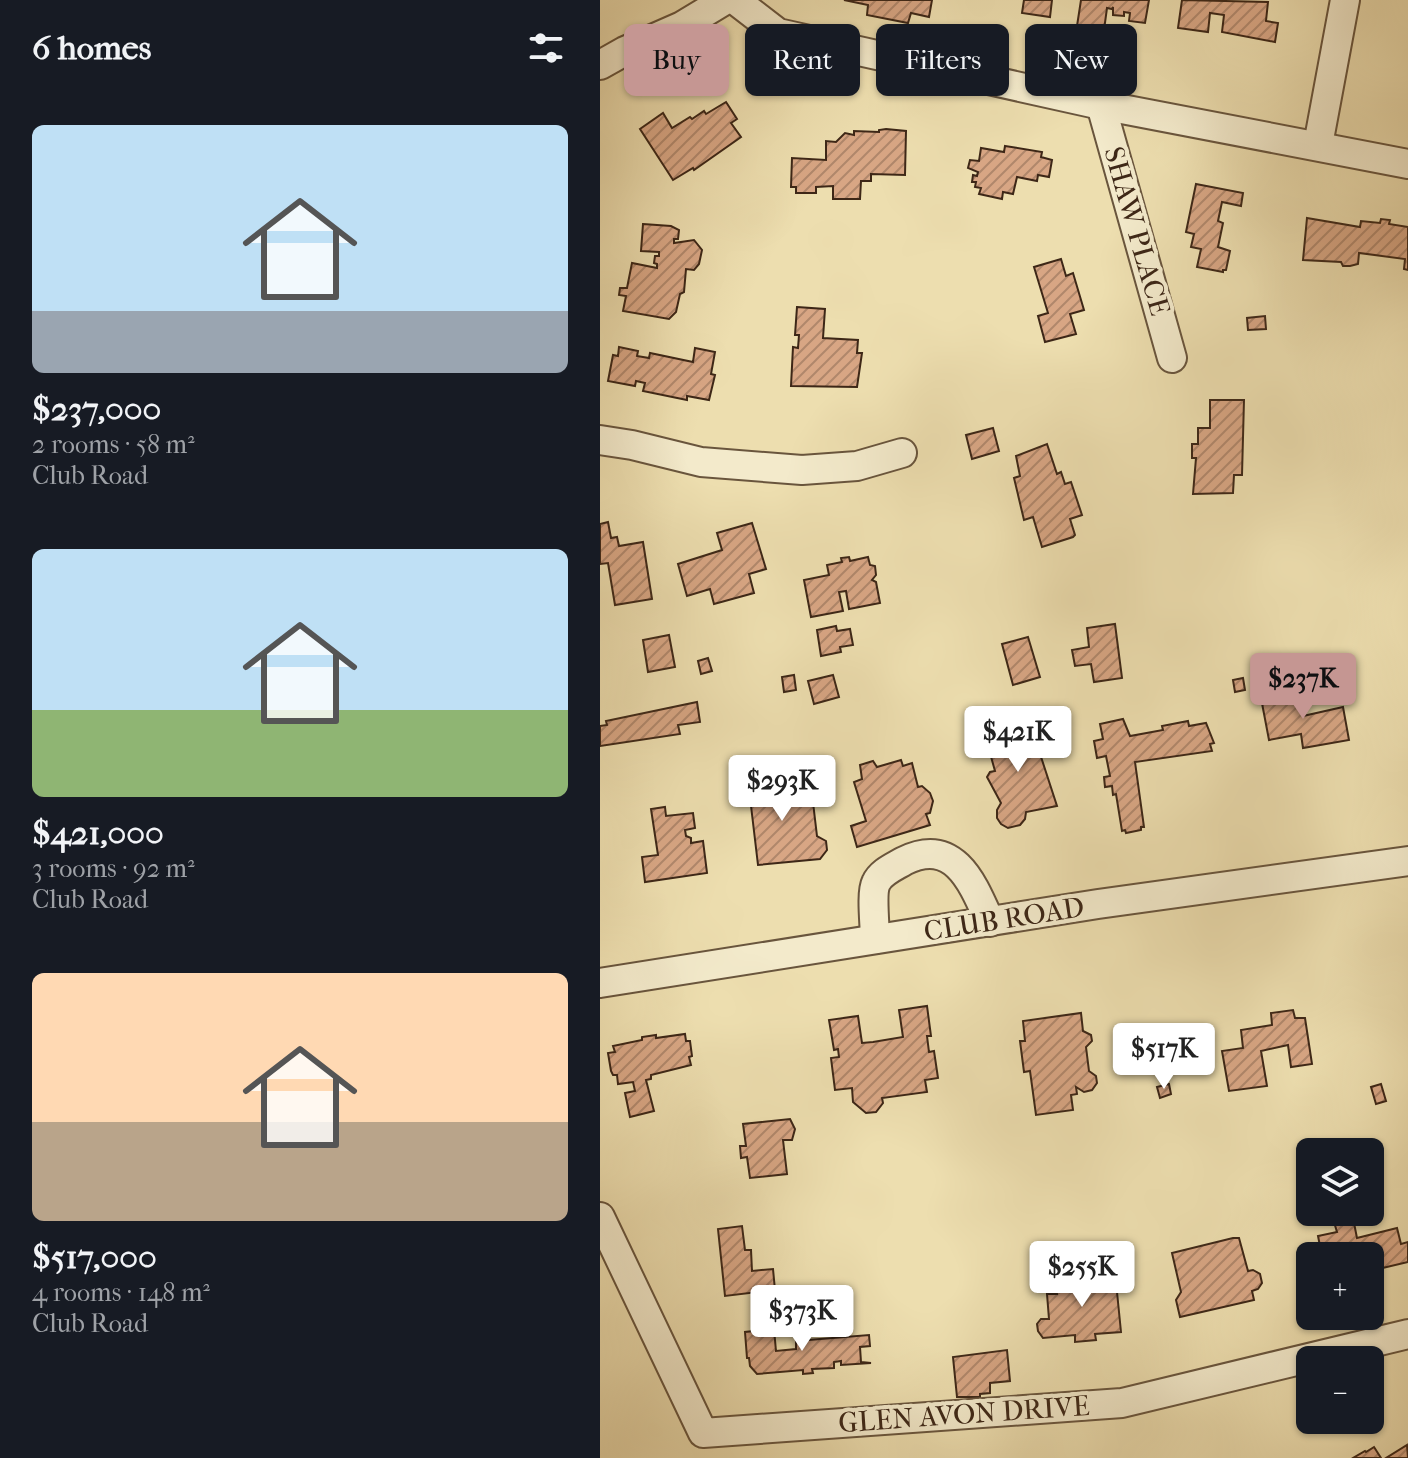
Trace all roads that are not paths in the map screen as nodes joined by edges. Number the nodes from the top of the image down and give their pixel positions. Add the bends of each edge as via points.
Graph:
1 (725, 0) edge
2 (735, 0) edge
3 (1345, 0) edge
4 (600, 65) edge
5 (1101, 105) junction
6 (1318, 145) junction
7 (1408, 164) edge
8 (1172, 358) dead end
9 (600, 440) edge
10 (902, 453) dead end
11 (1408, 861) edge
12 (990, 922) junction
13 (875, 939) junction
14 (600, 983) edge
15 (600, 1217) edge
16 (1408, 1334) edge

1 - 4 street
2 - 5 street via 778,33
3 - 6 street
5 - 6 street
5 - 8 street, SHAW PLACE
6 - 7 street
9 - 10 street via 701,462 802,470 857,466
11 - 12 street, CLUB ROAD
12 - 13 street, CLUB ROAD
12 - 13 street via 956,862 938,853 910,859 886,871 874,885
13 - 14 street, CLUB ROAD
15 - 16 street, GLEN AVON DRIVE via 703,1433 1122,1403

